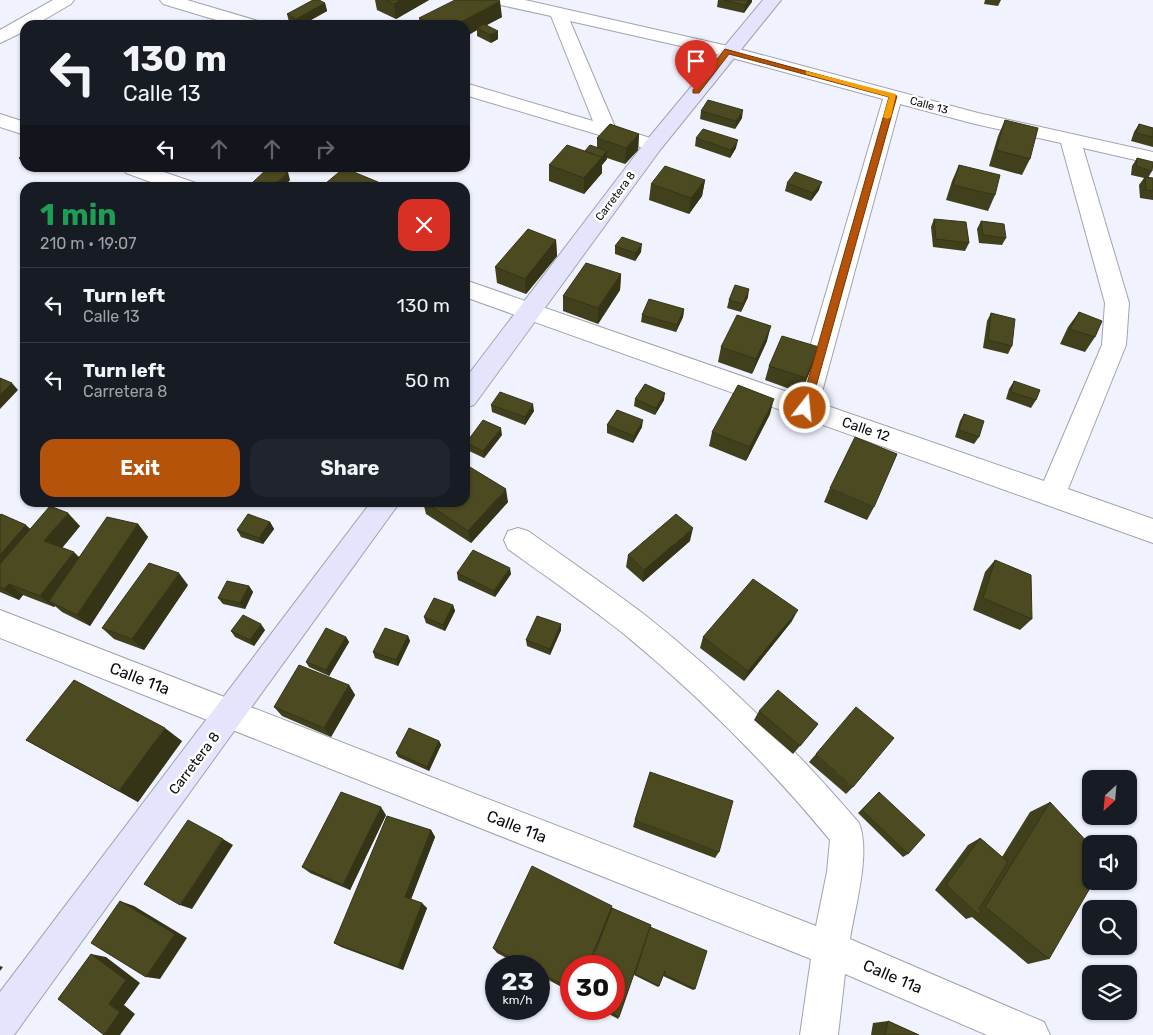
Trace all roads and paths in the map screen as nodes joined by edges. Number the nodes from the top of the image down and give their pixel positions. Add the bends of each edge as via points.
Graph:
1 (65, 0) edge
2 (169, 0) edge
3 (502, 0) edge
4 (772, 0) edge
5 (558, 13) junction
6 (31, 20) edge
7 (235, 20) edge
8 (20, 26) edge
9 (0, 38) edge
10 (728, 51) junction
11 (470, 90) edge
12 (893, 96) junction
13 (0, 120) edge
14 (20, 127) edge
15 (607, 131) junction
16 (1070, 140) junction
17 (653, 145) junction
18 (1153, 158) edge
19 (144, 172) edge
20 (172, 182) edge
21 (470, 290) edge
22 (529, 311) junction
23 (470, 391) edge
24 (805, 408) junction
25 (1052, 495) junction
26 (383, 507) edge
27 (1153, 531) edge
28 (518, 540) dead end
29 (0, 624) edge
30 (231, 714) junction
31 (830, 949) junction
32 (0, 1023) edge
33 (819, 1035) edge
34 (1031, 1035) edge

1 - 6 street
2 - 7 street
3 - 5 street, Calle 13
4 - 10 street, Carretera 8
5 - 10 street, Calle 13
5 - 15 street
8 - 9 street
10 - 12 street, Calle 13
10 - 17 street, Carretera 8
11 - 15 street
12 - 16 street, Calle 13
12 - 24 street
13 - 14 street
15 - 17 street
16 - 18 street, Calle 13
16 - 25 street via 1117,304 1114,346
17 - 22 street, Carretera 8
19 - 20 street
21 - 22 street, Calle 12
22 - 23 street, Carretera 8
22 - 24 street, Calle 12
24 - 25 street, Calle 12
25 - 27 street, Calle 12
26 - 30 street, Carretera 8
28 - 31 street via 649,636 722,702 820,802 847,835
29 - 30 street, Calle 11a
30 - 31 street, Calle 11a
30 - 32 street, Carretera 8
31 - 33 street
31 - 34 street, Calle 11a

